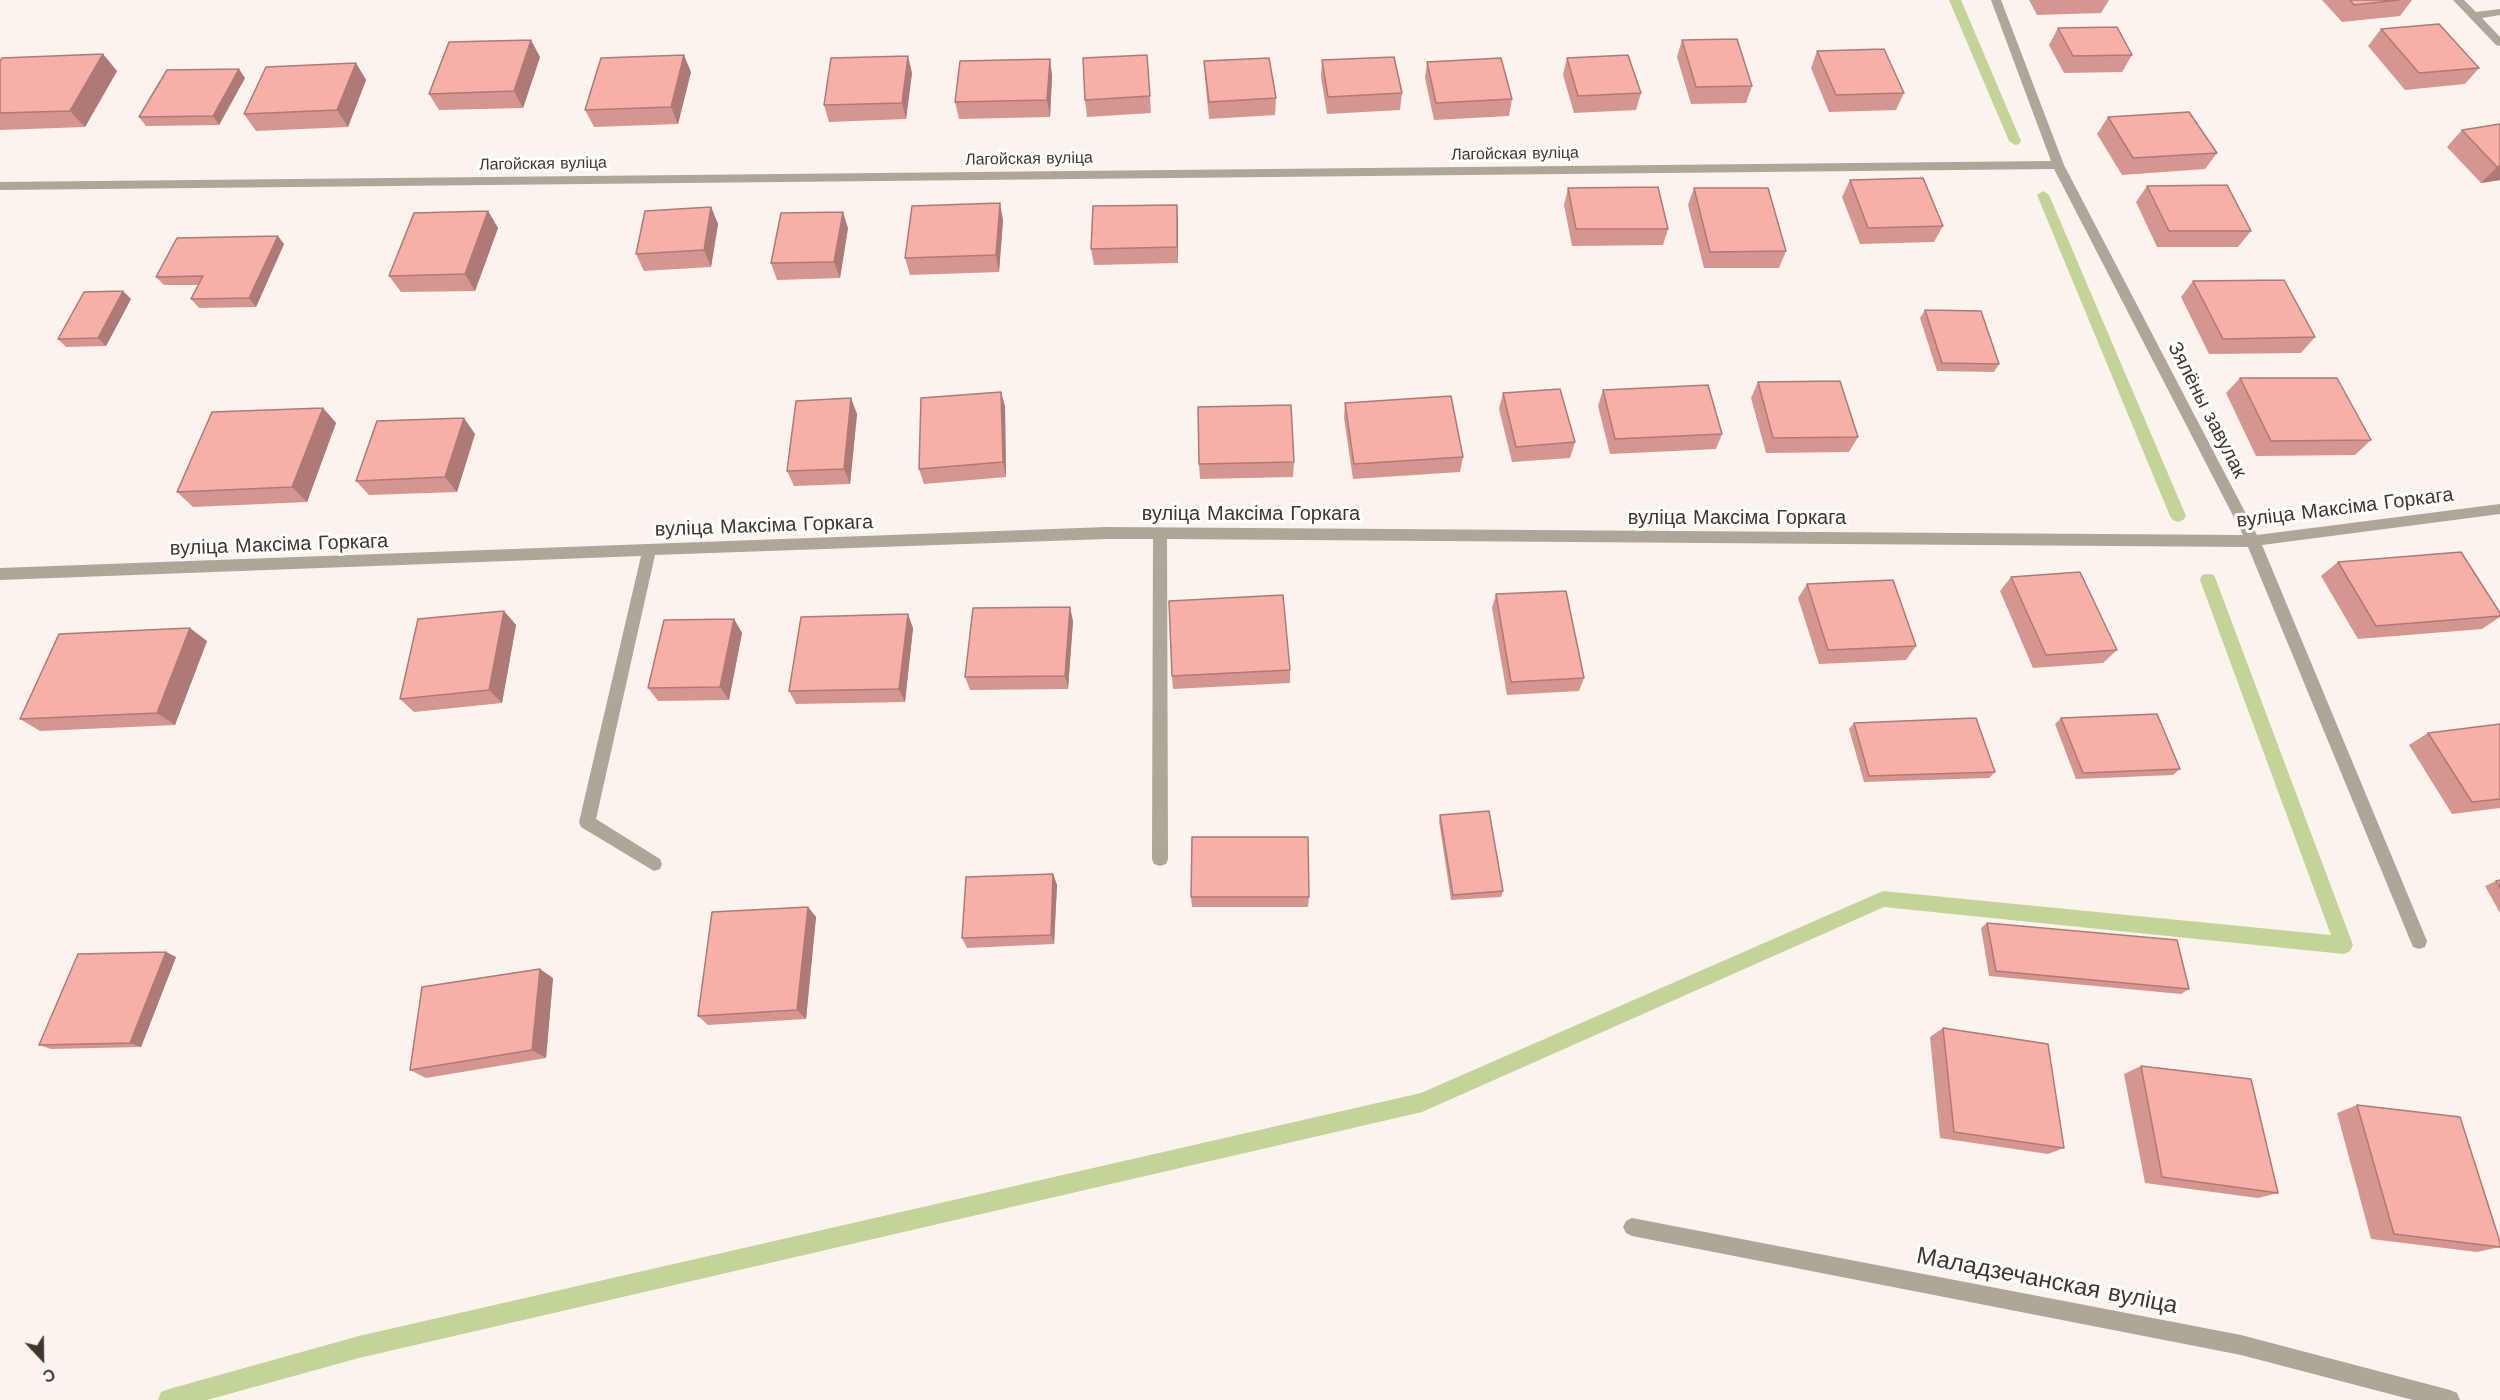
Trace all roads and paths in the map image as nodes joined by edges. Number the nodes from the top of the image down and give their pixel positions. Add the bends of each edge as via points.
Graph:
1 (1996, 0) edge
2 (2458, 0) edge
3 (2500, 12) edge
4 (2473, 16) junction
5 (2500, 43) edge
6 (2058, 165) junction
7 (0, 186) edge
8 (2500, 509) edge
9 (1160, 533) junction
10 (2253, 541) junction
11 (649, 550) junction
12 (0, 574) edge
13 (1160, 859) dead end
14 (654, 864) dead end
15 (2419, 941) dead end
16 (1632, 1227) dead end
17 (2450, 1400) edge

1 - 6 street, Зялёны завулак
2 - 4 street
3 - 4 street
4 - 5 street
6 - 7 street, Лагойская вуліца
6 - 10 street, Зялёны завулак
8 - 10 street, вуліца Максіма Горкага
9 - 10 street, вуліца Максіма Горкага
9 - 11 street, вуліца Максіма Горкага
9 - 13 street
10 - 15 street, Зялёны завулак
11 - 12 street, вуліца Максіма Горкага
11 - 14 street via 587,822
16 - 17 street, Маладзечанская вуліца via 2241,1345

